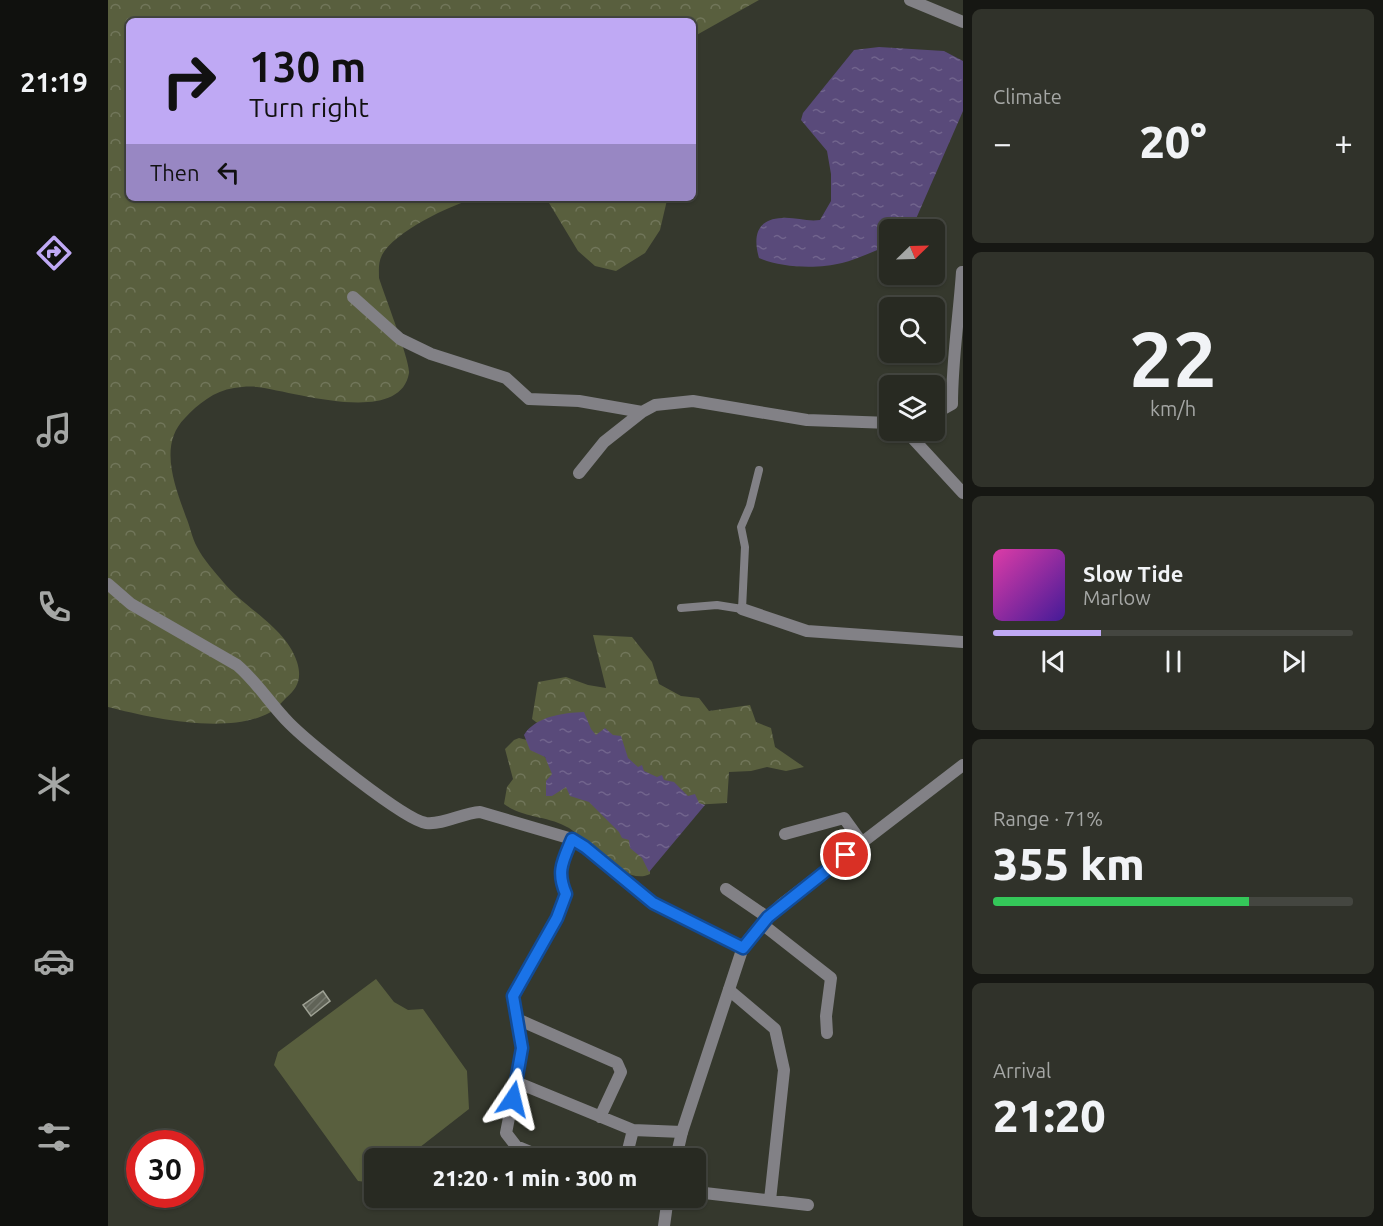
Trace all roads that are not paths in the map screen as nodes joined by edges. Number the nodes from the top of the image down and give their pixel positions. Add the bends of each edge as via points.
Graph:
1 (910, 0) edge
2 (963, 22) edge
3 (962, 272) edge
4 (353, 297) dead end
5 (945, 408) edge
6 (642, 412) junction
7 (879, 423) edge
8 (919, 441) edge
9 (759, 470) dead end
10 (579, 474) dead end
11 (963, 494) edge
12 (108, 584) edge
13 (681, 608) dead end
14 (742, 609) junction
15 (963, 642) edge
16 (963, 765) edge
17 (785, 834) dead end
18 (572, 839) junction
19 (862, 843) junction
20 (726, 889) dead end
21 (765, 921) junction
22 (743, 948) junction
23 (729, 990) junction
24 (517, 1019) junction
25 (828, 1033) dead end
26 (516, 1082) junction
27 (600, 1117) junction
28 (633, 1130) junction
29 (682, 1132) junction
30 (521, 1148) edge
31 (628, 1148) edge
32 (678, 1148) edge
33 (706, 1193) edge
34 (770, 1200) junction
35 (808, 1205) dead end
36 (666, 1208) edge
37 (663, 1226) edge

1 - 2 street
3 - 5 street via 952,404
4 - 6 street via 400,339 431,354 506,378 529,399 579,401
6 - 7 street via 656,405 693,400 807,420
6 - 10 street via 604,442
8 - 11 street
9 - 14 lane via 741,527 745,547
12 - 18 street via 130,604 237,665 306,739 394,806 425,823 480,812
13 - 14 lane via 717,605
14 - 15 street via 807,631
16 - 19 street
17 - 19 street via 844,818
18 - 22 street via 653,903
18 - 24 street via 561,867 560,881 566,894 557,918 513,996
19 - 21 street
20 - 21 street
21 - 22 street
21 - 25 street via 831,978
22 - 23 street
23 - 29 street
23 - 34 street via 775,1029 784,1070
24 - 26 street via 522,1048
24 - 27 street via 617,1063 621,1072
26 - 27 street
26 - 30 street via 506,1133
27 - 28 street
28 - 29 street
28 - 31 street
29 - 32 street
33 - 34 street
34 - 35 street
36 - 37 street

